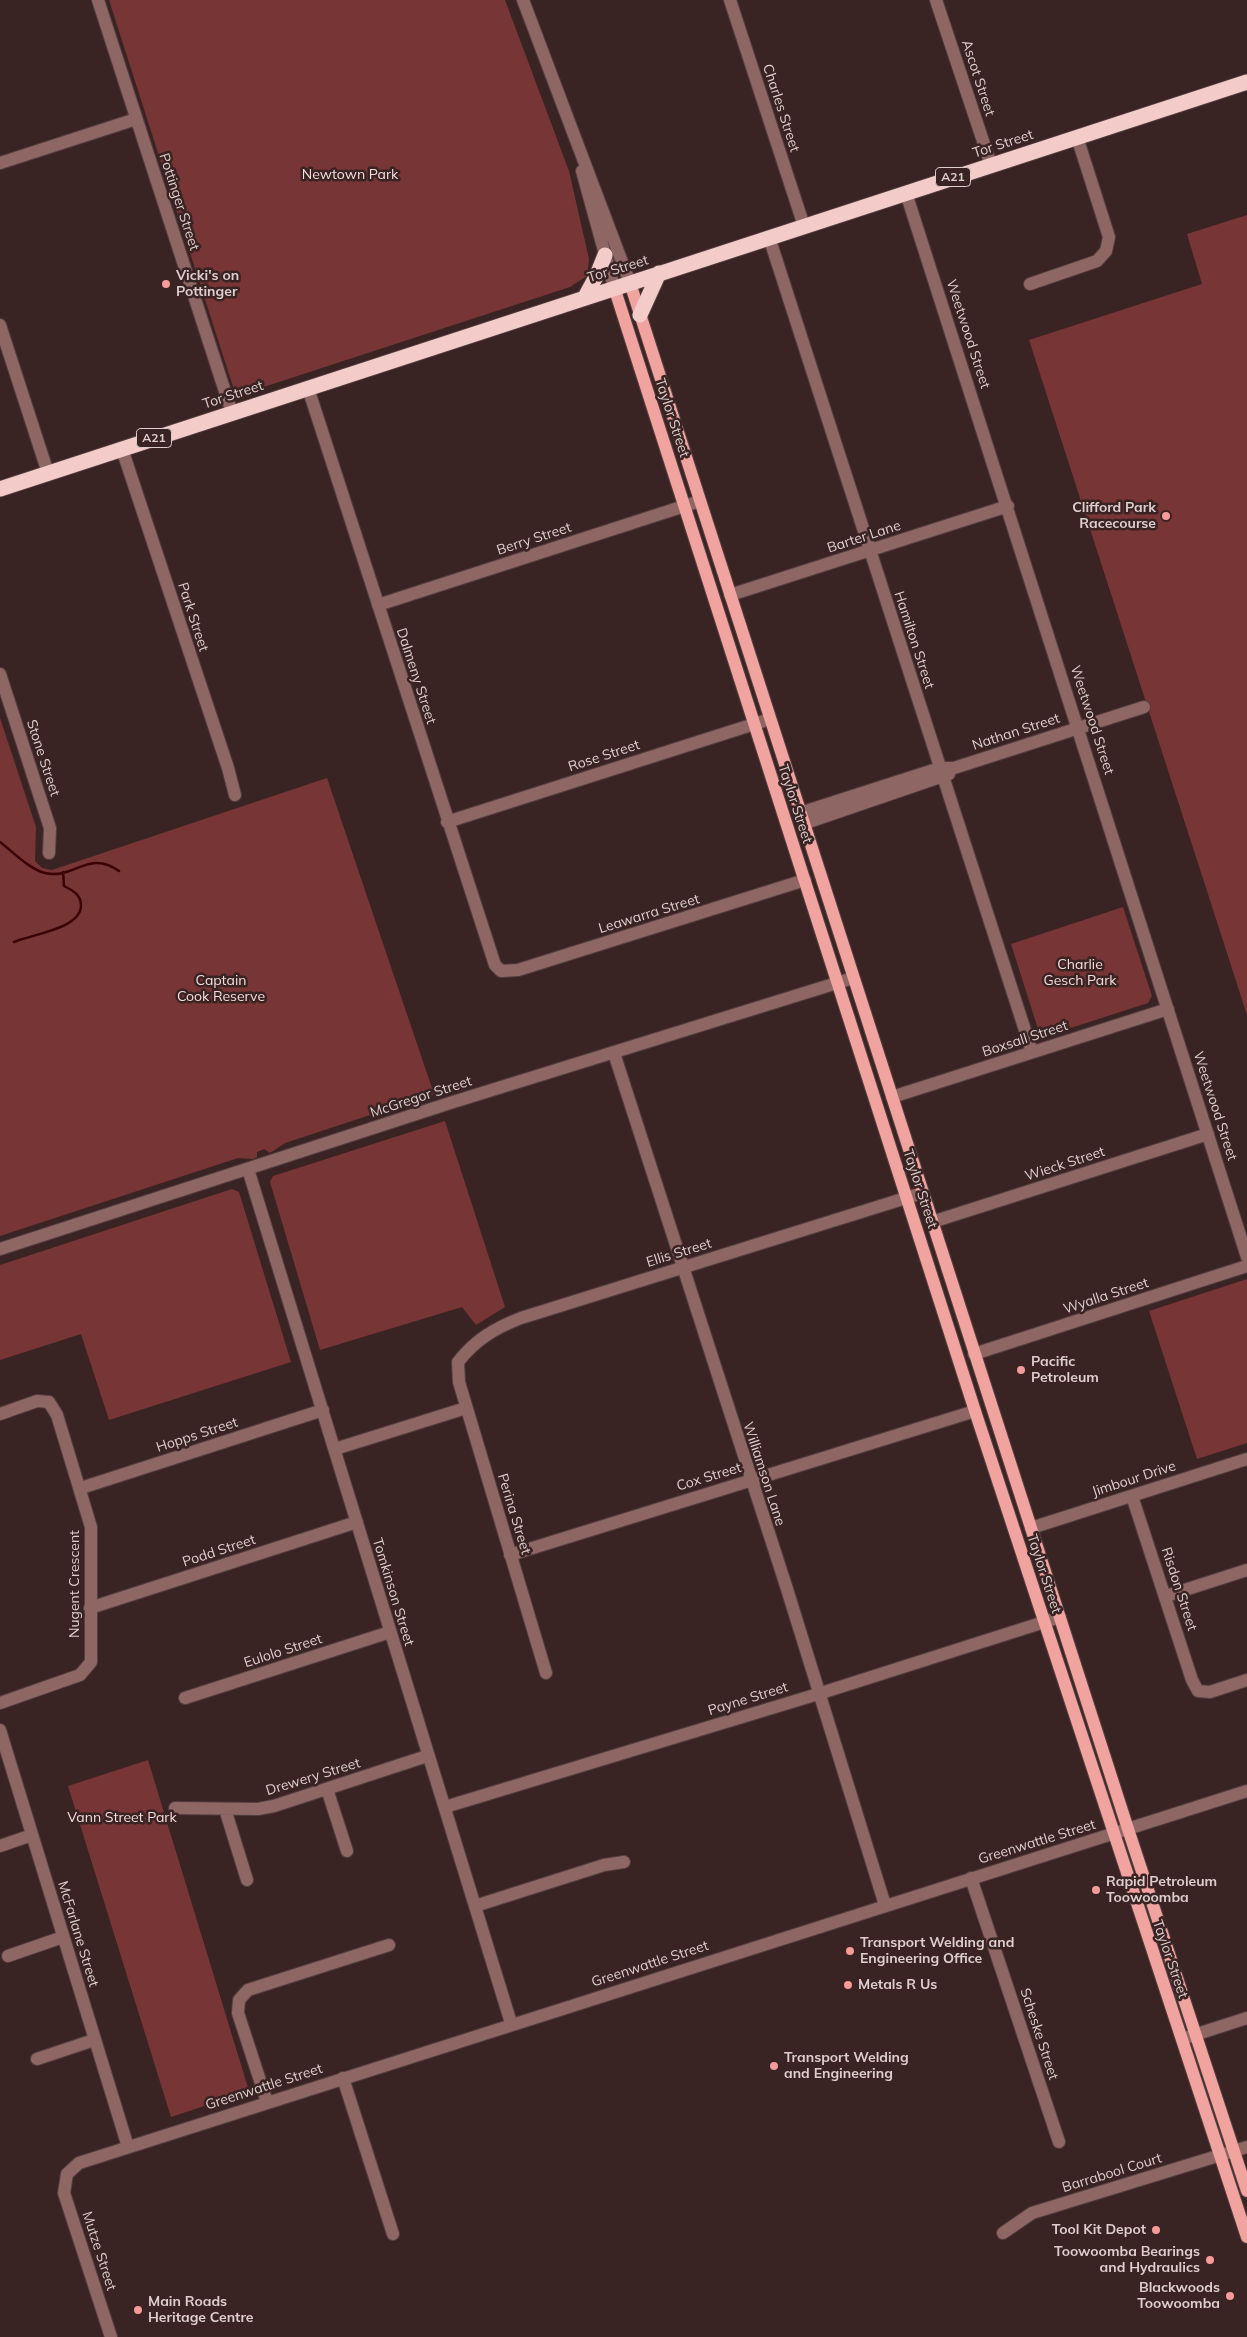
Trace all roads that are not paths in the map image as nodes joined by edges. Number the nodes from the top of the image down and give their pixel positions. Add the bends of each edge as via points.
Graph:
1 (98, 0) edge
2 (525, 0) edge
3 (730, 0) edge
4 (936, 0) edge
5 (1247, 82) edge
6 (136, 119) junction
7 (1078, 137) junction
8 (577, 146) junction
9 (0, 163) edge
10 (991, 165) junction
11 (906, 193) junction
12 (804, 226) junction
13 (769, 237) junction
14 (604, 255) junction
15 (659, 274) junction
16 (630, 283) junction
17 (1030, 284) dead end
18 (614, 287) junction
19 (585, 297) junction
20 (640, 315) junction
21 (0, 325) edge
22 (308, 388) junction
23 (232, 413) junction
24 (122, 449) junction
25 (48, 473) junction
26 (0, 489) edge
27 (700, 501) junction
28 (685, 506) junction
29 (1008, 506) junction
30 (870, 551) junction
31 (730, 595) junction
32 (378, 605) junction
33 (0, 674) edge
34 (1144, 707) dead end
35 (770, 719) junction
36 (754, 724) junction
37 (1078, 728) junction
38 (941, 773) junction
39 (235, 795) dead end
40 (801, 819) junction
41 (447, 822) junction
42 (49, 853) dead end
43 (805, 880) junction
44 (501, 970) joint
45 (853, 978) junction
46 (838, 983) junction
47 (1168, 1009) junction
48 (1032, 1052) junction
49 (614, 1053) junction
50 (892, 1097) junction
51 (1208, 1134) junction
52 (248, 1169) junction
53 (922, 1193) junction
54 (907, 1198) junction
55 (932, 1222) junction
56 (0, 1249) edge
57 (1247, 1257) edge
58 (1247, 1266) edge
59 (682, 1267) junction
60 (974, 1354) junction
61 (458, 1362) joint
62 (466, 1408) junction
63 (323, 1410) junction
64 (975, 1411) junction
65 (0, 1414) edge
66 (334, 1449) junction
67 (1247, 1459) edge
68 (750, 1480) junction
69 (81, 1488) junction
70 (1132, 1496) junction
71 (357, 1522) junction
72 (1031, 1528) junction
73 (510, 1555) junction
74 (1247, 1570) edge
75 (1166, 1596) junction
76 (90, 1608) junction
77 (1060, 1617) junction
78 (1044, 1622) junction
79 (390, 1632) junction
80 (546, 1674) dead end
81 (1247, 1680) edge
82 (818, 1694) junction
83 (185, 1698) dead end
84 (0, 1703) edge
85 (0, 1730) edge
86 (427, 1756) junction
87 (327, 1789) junction
88 (1247, 1791) edge
89 (445, 1807) junction
90 (175, 1808) dead end
91 (225, 1810) junction
92 (1128, 1829) junction
93 (1113, 1834) junction
94 (32, 1835) junction
95 (0, 1846) edge
96 (347, 1851) dead end
97 (624, 1862) dead end
98 (971, 1878) junction
99 (247, 1880) dead end
100 (885, 1905) junction
101 (475, 1906) junction
102 (64, 1937) junction
103 (389, 1946) dead end
104 (8, 1956) dead end
105 (1247, 2018) edge
106 (511, 2023) junction
107 (1195, 2035) junction
108 (1182, 2039) junction
109 (94, 2040) junction
110 (37, 2059) dead end
111 (343, 2078) junction
112 (267, 2102) junction
113 (1059, 2142) dead end
114 (128, 2147) junction
115 (1247, 2147) edge
116 (1234, 2152) junction
117 (1220, 2156) junction
118 (67, 2174) joint
119 (1247, 2191) edge
120 (1003, 2233) dead end
121 (393, 2234) dead end
122 (1247, 2237) edge
123 (111, 2337) edge

1 - 6 street, Pottinger Street
2 - 8 street, Taylor Street
3 - 12 street, Charles Street
4 - 10 street, Ascot Street
5 - 7 highway, Tor Street / A21
6 - 9 street
6 - 23 street, Pottinger Street
7 - 10 highway, Tor Street / A21
7 - 17 street via 1109,237 1106,251 1097,261
8 - 14 street, Taylor Street
8 - 16 street, Taylor Street via 589,170
10 - 11 highway, Tor Street / A21
11 - 12 highway, Tor Street / A21
11 - 29 street, Weetwood Street
12 - 13 highway, Tor Street / A21
13 - 15 highway, Tor Street / A21
13 - 30 street, Hamilton Street
14 - 18 street, Taylor Street
14 - 19 highway
15 - 16 highway, Tor Street / A21
15 - 20 highway
16 - 18 highway, Tor Street / A21
16 - 20 main road, Taylor Street
18 - 19 highway, Tor Street / A21
18 - 28 main road, Taylor Street
19 - 22 highway, Tor Street / A21
20 - 27 main road, Taylor Street
21 - 25 street
22 - 23 highway, Tor Street / A21
22 - 32 street, Dalmeny Street
23 - 24 highway, Tor Street / A21
24 - 25 highway, Tor Street / A21
24 - 39 street, Park Street
25 - 26 highway, Tor Street / A21
27 - 28 street, Berry Street
27 - 31 main road, Taylor Street
28 - 32 street, Berry Street
28 - 36 main road, Taylor Street
29 - 30 street, Barter Lane
29 - 37 street, Weetwood Street
30 - 31 street, Barter Lane
30 - 38 street, Hamilton Street
31 - 35 main road, Taylor Street
32 - 41 street, Dalmeny Street
33 - 42 street, Stone Street via 50,828
34 - 37 street, Nathan Street
35 - 36 street, Rose Street
35 - 40 main road, Taylor Street
36 - 41 street, Rose Street
36 - 43 main road, Taylor Street
37 - 38 street, Nathan Street
37 - 47 street, Weetwood Street
38 - 40 street, Nathan Street
38 - 48 street, Hamilton Street
40 - 45 main road, Taylor Street
41 - 44 street, Dalmeny Street via 491,957
43 - 44 street, Leawarra Street via 518,970
43 - 46 main road, Taylor Street
45 - 46 street, McGregor Street
45 - 50 main road, Taylor Street
46 - 49 street, McGregor Street
46 - 54 main road, Taylor Street
47 - 48 street, Boxsall Street
47 - 51 street, Weetwood Street
48 - 50 street, Boxsall Street
49 - 52 street, McGregor Street
49 - 59 street, Williamson Lane
50 - 53 main road, Taylor Street
51 - 55 street, Wieck Street
51 - 57 street, Weetwood Street
52 - 56 street, McGregor Street
52 - 63 street, Tomkinson Street
53 - 54 street, Ellis Street
53 - 55 main road, Taylor Street
54 - 59 street, Ellis Street
54 - 64 main road, Taylor Street
55 - 60 main road, Taylor Street
58 - 60 street, Wyalla Street
59 - 61 street, Ellis Street via 504,1324 470,1346
59 - 68 street, Williamson Lane
60 - 64 main road via 967,1363 976,1396
60 - 72 main road, Taylor Street
61 - 62 street, Perina Street via 458,1382
62 - 66 street
62 - 73 street, Perina Street
63 - 66 street, Tomkinson Street
63 - 69 street, Hopps Street
64 - 68 street, Cox Street
64 - 78 main road, Taylor Street
65 - 69 street, Nugent Crescent via 37,1402 49,1402 57,1415
66 - 71 street, Tomkinson Street
67 - 70 street, Jimbour Drive
68 - 73 street, Cox Street
68 - 82 street, Williamson Lane via 787,1588
69 - 76 street, Nugent Crescent via 91,1527
70 - 72 street, Jimbour Drive
70 - 75 street, Risdon Street
71 - 76 street, Podd Street
71 - 79 street, Tomkinson Street
72 - 77 main road, Taylor Street
73 - 80 street, Perina Street
74 - 75 street
75 - 81 street, Risdon Street via 1198,1692 1210,1692
76 - 84 street, Nugent Crescent via 91,1662 80,1675
77 - 78 street, Payne Street
77 - 92 main road, Taylor Street
78 - 82 street, Payne Street
78 - 93 main road, Taylor Street
79 - 83 street, Eulolo Street
79 - 86 street, Tomkinson Street
82 - 89 street, Payne Street
82 - 100 street, Williamson Lane
85 - 94 street, McFarlane Street
86 - 87 street, Drewery Street
86 - 89 street, Tomkinson Street
87 - 91 street, Drewery Street via 274,1806
87 - 96 street
88 - 92 street, Greenwattle Street
89 - 101 street, Tomkinson Street
90 - 91 street, Drewery Street
91 - 99 street
92 - 93 street, Greenwattle Street
92 - 107 main road, Taylor Street
93 - 98 street, Greenwattle Street
93 - 108 main road, Taylor Street
94 - 95 street
94 - 102 street, McFarlane Street
97 - 101 street via 604,1865
98 - 100 street, Greenwattle Street
98 - 113 street, Scheske Street
100 - 106 street, Greenwattle Street
101 - 106 street, Tomkinson Street
102 - 104 street
102 - 109 street, McFarlane Street
103 - 112 street via 248,1990 239,2000 238,2013
105 - 107 street
106 - 111 street, Greenwattle Street
107 - 108 street
107 - 116 main road, Taylor Street
108 - 117 main road, Taylor Street
109 - 110 street
109 - 114 street, McFarlane Street
111 - 112 street, Greenwattle Street
111 - 121 street
112 - 114 street, Greenwattle Street
114 - 118 street, Greenwattle Street via 79,2162
115 - 116 street, Barrabool Court
116 - 117 street, Barrabool Court
116 - 119 main road, Taylor Street
117 - 120 street, Barrabool Court via 1032,2213
117 - 122 main road, Taylor Street
118 - 123 street, Mutze Street via 64,2193

